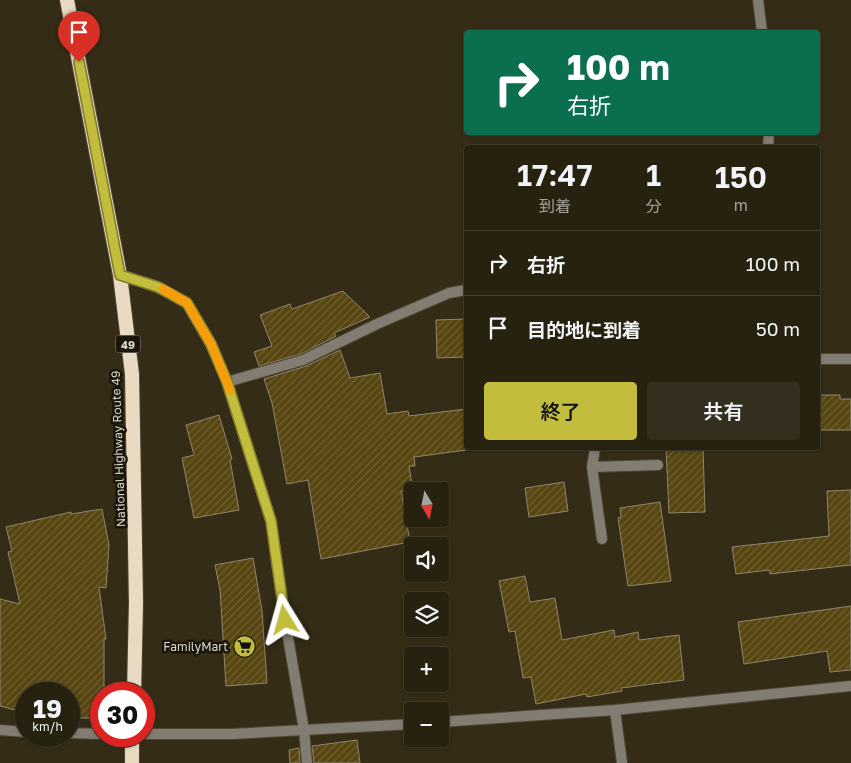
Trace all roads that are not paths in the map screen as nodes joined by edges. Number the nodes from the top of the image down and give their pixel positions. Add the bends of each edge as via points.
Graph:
1 (67, 0) edge
2 (758, 0) edge
3 (762, 30) edge
4 (120, 275) junction
5 (464, 290) edge
6 (820, 359) edge
7 (851, 359) edge
8 (227, 382) junction
9 (596, 450) edge
10 (658, 465) dead end
11 (592, 467) junction
12 (602, 539) dead end
13 (134, 682) edge
14 (851, 686) edge
15 (615, 710) junction
16 (449, 721) edge
17 (404, 724) edge
18 (0, 730) edge
19 (304, 730) junction
20 (15, 731) edge
21 (155, 734) edge
22 (132, 747) edge
23 (132, 763) edge
24 (308, 763) edge
25 (622, 763) edge

1 - 4 highway, National Highway Route 49 / 49
2 - 3 street
4 - 8 street via 158,287 187,303 211,344
4 - 13 highway, National Highway Route 49 / 49 via 132,374
5 - 8 street via 449,293 386,320 303,360
6 - 7 street
8 - 19 street via 271,521
9 - 11 street
10 - 11 street
11 - 12 street
14 - 15 street
15 - 16 street
15 - 25 street
17 - 19 street
18 - 20 street
19 - 21 street
19 - 24 street
22 - 23 highway

